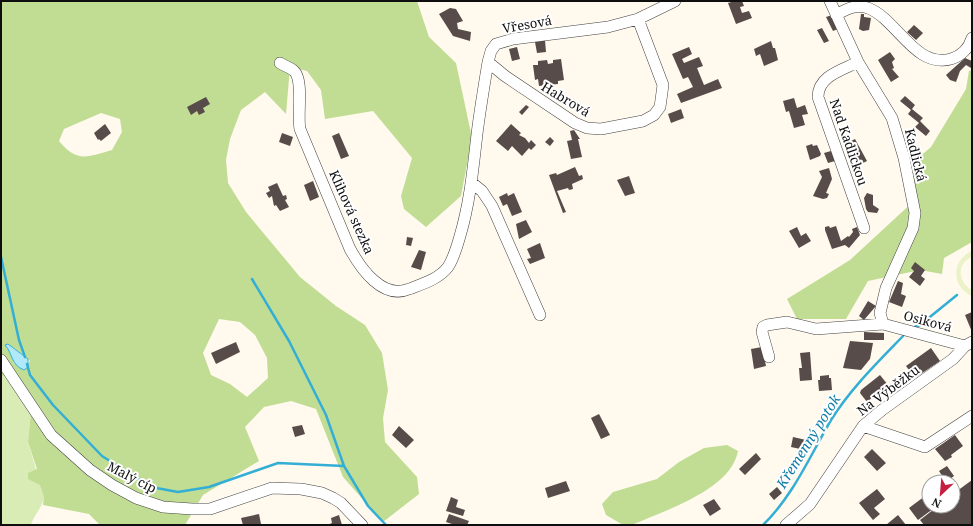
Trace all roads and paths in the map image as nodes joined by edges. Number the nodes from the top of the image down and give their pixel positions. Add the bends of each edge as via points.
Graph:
1 (675, 1) edge
2 (830, 1) edge
3 (836, 15) junction
4 (638, 19) junction
5 (972, 38) edge
6 (488, 62) junction
7 (858, 62) junction
8 (280, 63) dead end
9 (472, 184) junction
10 (864, 228) dead end
11 (540, 315) dead end
12 (883, 324) junction
13 (968, 344) edge
14 (769, 357) dead end
15 (1, 360) edge
16 (972, 416) edge
17 (864, 426) junction
18 (362, 525) edge
19 (786, 525) edge

1 - 4 street, Vřesová
2 - 3 street, Kadlická
3 - 5 street via 858,6 868,8 921,53 935,60 956,58
3 - 7 street, Kadlická
4 - 6 street, Vřesová via 608,27 513,39 496,44
4 - 6 street, Habrová via 663,85 660,107 654,115 643,121 601,130 587,128 575,123
6 - 9 street, Vřesová
7 - 10 street, Nad Kadlickou via 826,78 818,90 818,97
7 - 12 street, Kadlická via 892,118 904,158 915,213 913,228 886,288 880,313
8 - 9 street, Klihová stezka via 294,71 299,78 300,129 350,249 360,265 382,287 391,292 401,292 437,276 447,267 455,253
9 - 11 street via 482,191 492,206
12 - 13 street, Osiková
12 - 14 street via 816,329 787,322 767,324 762,332
13 - 17 street, Na Výběžku via 953,360 882,410
15 - 18 street, Malý cíp via 51,435 90,470 136,498 164,507 192,510 210,509 272,488 301,489 322,494 342,503
16 - 17 street via 925,447
17 - 19 street, Na Výběžku via 810,504

